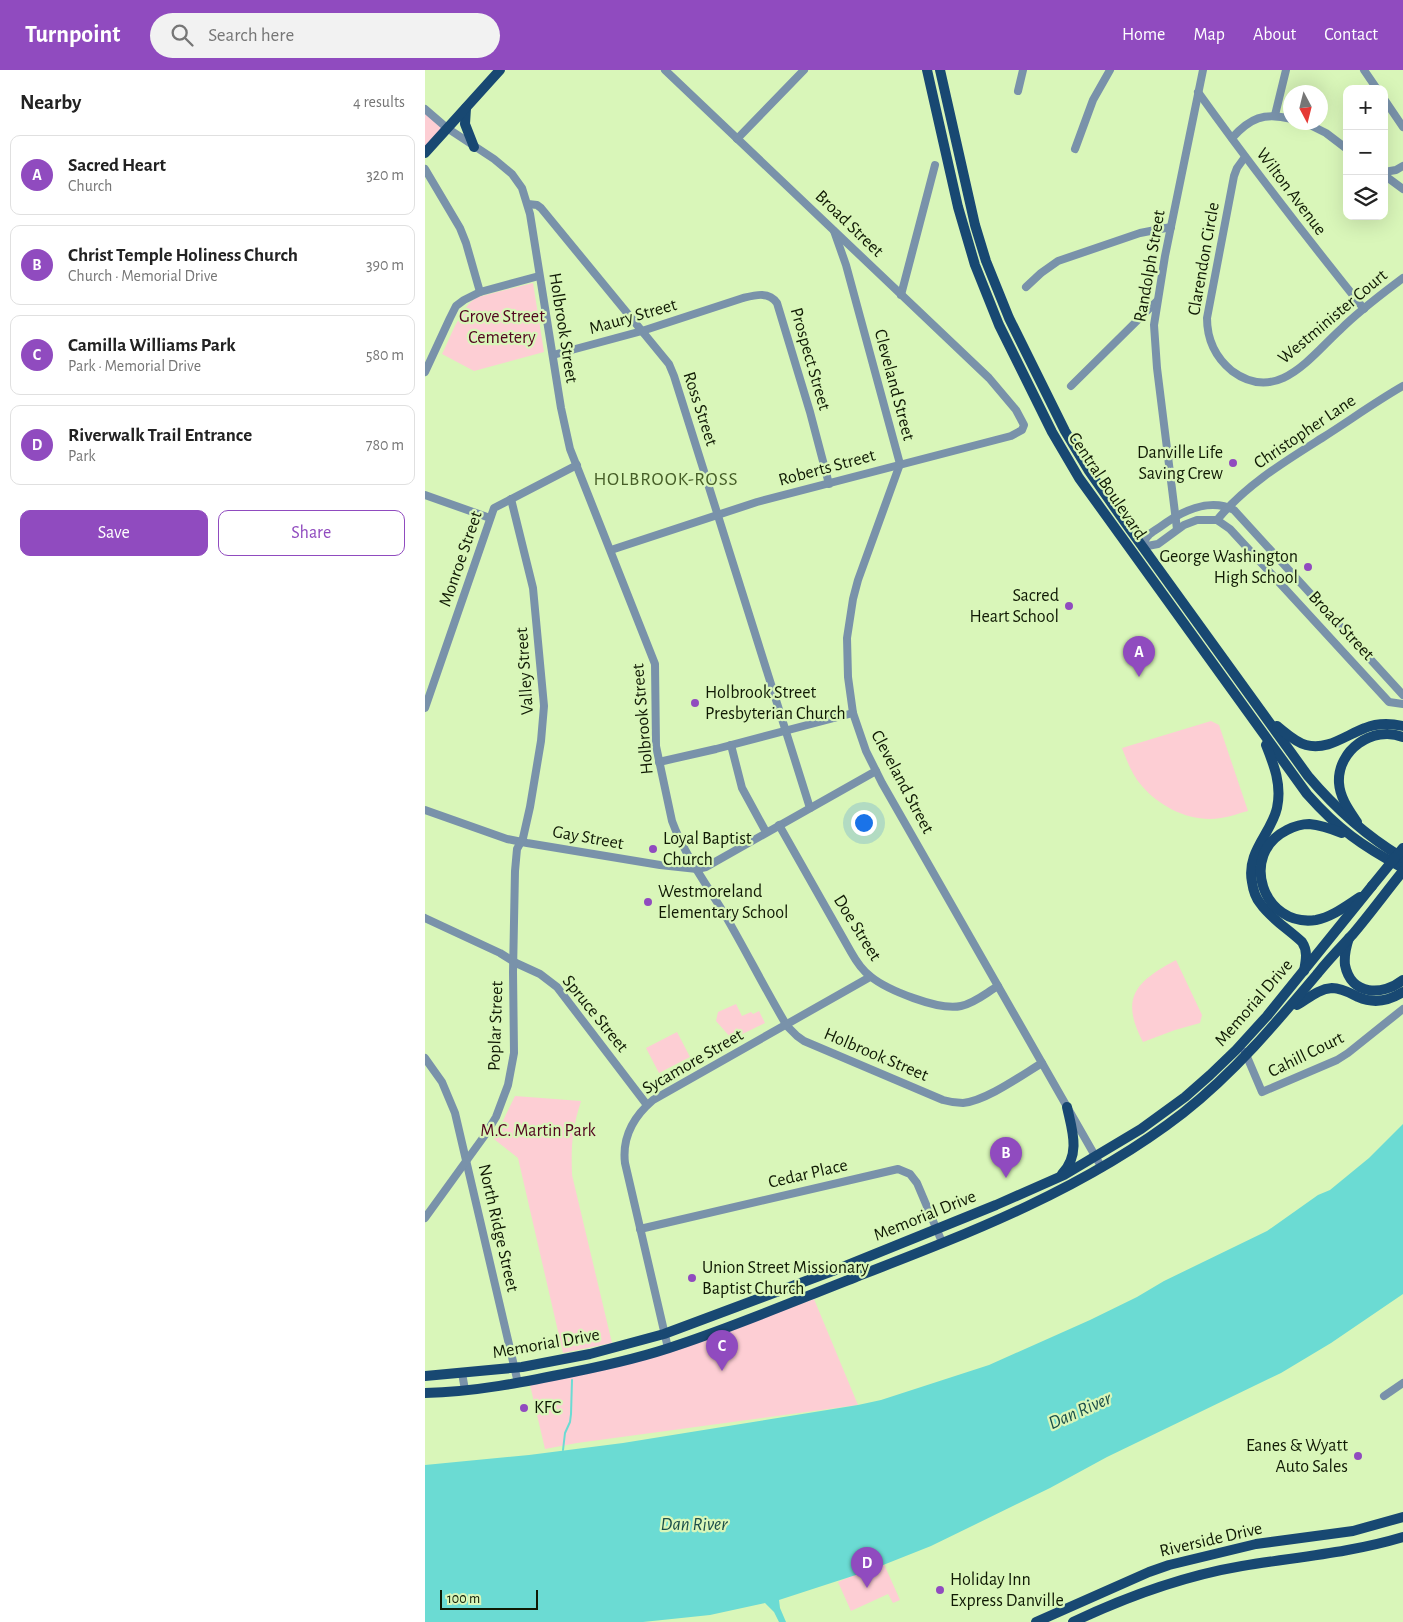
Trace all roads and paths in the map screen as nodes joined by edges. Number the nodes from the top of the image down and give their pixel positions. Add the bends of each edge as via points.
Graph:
1 (500, 70) edge
2 (665, 70) edge
3 (804, 70) edge
4 (920, 70) edge
5 (927, 70) edge
6 (939, 70) edge
7 (947, 70) edge
8 (1023, 70) edge
9 (1110, 70) edge
10 (1203, 70) edge
11 (1286, 70) edge
12 (1364, 70) edge
13 (1374, 85) edge
14 (1018, 91) dead end
15 (1198, 92) junction
16 (1388, 105) edge
17 (466, 108) junction
18 (425, 109) edge
19 (1275, 115) junction
20 (1283, 116) edge
21 (1403, 126) edge
22 (447, 128) junction
23 (1320, 130) edge
24 (1232, 138) junction
25 (737, 139) junction
26 (942, 139) junction
27 (1343, 146) edge
28 (474, 147) junction
29 (1075, 149) dead end
30 (425, 153) edge
31 (1245, 157) junction
32 (959, 158) junction
33 (935, 165) dead end
34 (1403, 166) edge
35 (425, 169) edge
36 (1388, 173) edge
37 (1385, 175) edge
38 (1403, 189) edge
39 (528, 204) junction
40 (1171, 227) junction
41 (834, 231) junction
42 (539, 276) junction
43 (1403, 278) edge
44 (1027, 286) dead end
45 (480, 292) junction
46 (901, 295) junction
47 (1157, 301) junction
48 (720, 305) joint
49 (1363, 309) junction
50 (642, 331) junction
51 (553, 355) junction
52 (1226, 365) joint
53 (425, 372) edge
54 (1071, 386) dead end
55 (1403, 386) edge
56 (1010, 402) joint
57 (900, 464) junction
58 (577, 465) junction
59 (829, 484) junction
60 (425, 495) edge
61 (511, 499) junction
62 (1228, 507) junction
63 (718, 514) junction
64 (1175, 516) junction
65 (490, 518) junction
66 (1217, 520) junction
67 (1177, 529) junction
68 (1142, 547) junction
69 (611, 550) junction
70 (1403, 696) edge
71 (1403, 704) edge
72 (425, 708) edge
73 (853, 713) junction
74 (1266, 717) junction
75 (1403, 726) edge
76 (785, 730) junction
77 (1260, 730) junction
78 (1403, 737) edge
79 (731, 745) junction
80 (659, 762) junction
81 (876, 771) junction
82 (810, 808) junction
83 (425, 810) edge
84 (779, 825) junction
85 (1363, 831) junction
86 (766, 832) junction
87 (1352, 837) junction
88 (521, 842) junction
89 (1403, 848) edge
90 (1403, 858) edge
91 (697, 869) junction
92 (1403, 870) edge
93 (1370, 889) junction
94 (425, 918) edge
95 (1349, 938) junction
96 (513, 961) junction
97 (1303, 972) junction
98 (871, 977) junction
99 (1403, 980) edge
100 (999, 986) junction
101 (1403, 992) edge
102 (1291, 1007) junction
103 (1403, 1010) edge
104 (787, 1026) junction
105 (1241, 1044) junction
106 (1247, 1056) junction
107 (425, 1058) edge
108 (1042, 1063) junction
109 (647, 1105) junction
110 (1067, 1106) junction
111 (1095, 1157) junction
112 (467, 1159) junction
113 (1101, 1168) junction
114 (1059, 1178) junction
115 (425, 1218) edge
116 (639, 1229) junction
117 (936, 1229) junction
118 (942, 1242) junction
119 (665, 1334) junction
120 (668, 1348) junction
121 (515, 1368) junction
122 (462, 1373) junction
123 (425, 1376) edge
124 (518, 1383) junction
125 (1403, 1383) edge
126 (465, 1390) junction
127 (425, 1393) edge
128 (1384, 1396) dead end
129 (1403, 1518) edge
130 (1403, 1537) edge
131 (1036, 1622) edge
132 (1073, 1622) edge

1 - 17 main road
2 - 25 street, Broad Street
3 - 25 street
4 - 26 main road
5 - 26 main road, Central Boulevard
6 - 32 main road, Central Boulevard
7 - 32 main road via 961,150
8 - 14 street
9 - 29 street via 1093,100
10 - 15 street, Randolph Street
11 - 19 street
12 - 13 street
15 - 24 street, Wilton Avenue
15 - 40 street, Randolph Street
16 - 21 street
17 - 22 main road
17 - 28 main road via 466,128
18 - 22 street
19 - 20 street
19 - 24 street via 1251,120
22 - 28 street
22 - 30 main road
23 - 27 street
24 - 31 street, Wilton Avenue
25 - 41 street, Broad Street
26 - 77 main road, Central Boulevard via 967,242 985,293 1052,432 1079,478
28 - 39 street via 512,174
31 - 49 street, Wilton Avenue
31 - 52 street, Clarendon Circle via 1233,176 1207,318 1212,346
32 - 68 main road, Central Boulevard via 986,261 1009,318 1077,453
33 - 46 street
34 - 36 street
35 - 45 street via 460,228
37 - 38 street
39 - 42 street, Holbrook Street
39 - 50 street, Ross Street via 541,208
40 - 44 street via 1140,232 1058,261
40 - 47 street, Randolph Street
41 - 46 street, Broad Street
41 - 57 street, Cleveland Street via 846,264
42 - 45 street
42 - 51 street, Holbrook Street
43 - 49 street, Westminister Court
45 - 53 street via 456,306
46 - 56 street, Broad Street
47 - 54 street
47 - 64 street, Randolph Street via 1154,338
48 - 50 street, Maury Street
48 - 59 street, Prospect Street via 757,294 771,297 777,303
49 - 52 street, Westminister Court via 1299,370 1281,379 1255,381
50 - 51 street, Maury Street
50 - 63 street, Ross Street via 669,364 674,376
51 - 58 street, Holbrook Street via 565,429
55 - 62 street, Christopher Lane via 1270,472
56 - 57 street, Roberts Street via 1023,421 1023,428 1018,433
57 - 59 street, Roberts Street
57 - 73 street, Cleveland Street via 853,599 847,638 847,677
58 - 61 street, Monroe Street
58 - 69 street, Holbrook Street
59 - 63 street, Roberts Street
60 - 65 street
61 - 65 street, Monroe Street via 494,508
61 - 88 street, Valley Street via 533,588 544,706 541,742
62 - 64 street via 1206,506
62 - 66 street, Christopher Lane
62 - 70 street, Broad Street
63 - 69 street, Roberts Street
63 - 76 street, Ross Street
64 - 67 street, Randolph Street
64 - 68 street via 1148,536
65 - 72 street, Monroe Street
66 - 67 street via 1197,520
66 - 71 street, Broad Street via 1230,529 1389,702
67 - 68 street via 1157,544
68 - 74 main road, Central Boulevard
69 - 80 street, Holbrook Street via 655,664
73 - 76 street
73 - 81 street, Cleveland Street
74 - 75 main road via 1291,737 1313,746 1324,746 1380,724
74 - 85 main road, Central Boulevard via 1308,776
76 - 79 street
76 - 82 street, Ross Street
77 - 87 main road, Central Boulevard via 1307,794
77 - 97 main road via 1276,771 1279,793 1275,813 1252,862 1253,890 1260,903 1305,946
78 - 85 main road via 1384,734 1369,737 1355,746 1343,762 1339,776 1341,794
79 - 80 street
79 - 86 street via 742,788
80 - 91 street, Holbrook Street via 672,821
81 - 82 street, Gay Street
81 - 100 street, Cleveland Street
82 - 84 street, Gay Street
83 - 88 street, Gay Street
84 - 86 street, Gay Street
84 - 98 street, Doe Street via 857,963
85 - 90 main road, Central Boulevard
86 - 91 street, Gay Street
87 - 92 main road, Central Boulevard
87 - 93 main road via 1307,824 1288,830 1275,838 1265,852 1261,880 1267,897 1277,909 1306,920 1335,913
88 - 91 street, Gay Street via 660,866
88 - 96 street, Poplar Street via 517,849 513,883
89 - 93 main road, Memorial Drive, bridge
91 - 104 street, Holbrook Street
92 - 95 main road, Memorial Drive
93 - 97 main road, Memorial Drive
94 - 96 street, Spruce Street
95 - 99 main road via 1345,967 1356,984 1370,991 1382,991
95 - 102 main road, Memorial Drive
96 - 109 street, Spruce Street via 540,974 557,987
96 - 112 street, Poplar Street via 514,1053 510,1078 496,1116
97 - 105 main road, Memorial Drive
98 - 100 street, Doe Street via 905,994 948,1007 968,1004
98 - 104 street, Sycamore Street
100 - 108 street, Cleveland Street
101 - 102 main road via 1376,1001 1332,988 1316,992
102 - 106 main road, Memorial Drive
103 - 106 street, Cahill Court via 1337,1060 1263,1092
104 - 108 street, Holbrook Street via 804,1041 953,1102 981,1098
104 - 109 street, Sycamore Street
105 - 106 street, Cahill Court
105 - 111 main road, Memorial Drive via 1173,1106
106 - 113 main road, Memorial Drive via 1182,1114
107 - 112 street, North Ridge Street via 449,1097
108 - 110 street, Cleveland Street
109 - 116 street, Sycamore Street via 628,1132 624,1153
110 - 111 street, Cleveland Street
110 - 114 main road via 1074,1147 1070,1164
111 - 113 street, Cleveland Street
111 - 114 main road, Memorial Drive
112 - 115 street, Poplar Street
112 - 121 street, North Ridge Street
113 - 118 main road, Memorial Drive via 1027,1208
114 - 117 main road, Memorial Drive
116 - 117 street, Cedar Place via 897,1169 910,1174 917,1182
116 - 119 street, Sycamore Street
117 - 118 street, Cedar Place
117 - 119 main road, Memorial Drive
118 - 120 main road, Memorial Drive via 825,1290
119 - 120 street, Sycamore Street
119 - 121 main road, Memorial Drive via 590,1354
120 - 124 main road, Memorial Drive via 602,1366
121 - 122 main road, Memorial Drive
121 - 124 street, North Ridge Street
122 - 123 main road, Memorial Drive
122 - 126 street
124 - 126 main road, Memorial Drive
125 - 128 street
126 - 127 main road, Memorial Drive
129 - 131 main road, Riverside Drive via 1353,1530 1229,1550 1169,1565
130 - 132 main road, Riverside Drive via 1358,1549 1196,1575 1121,1600

